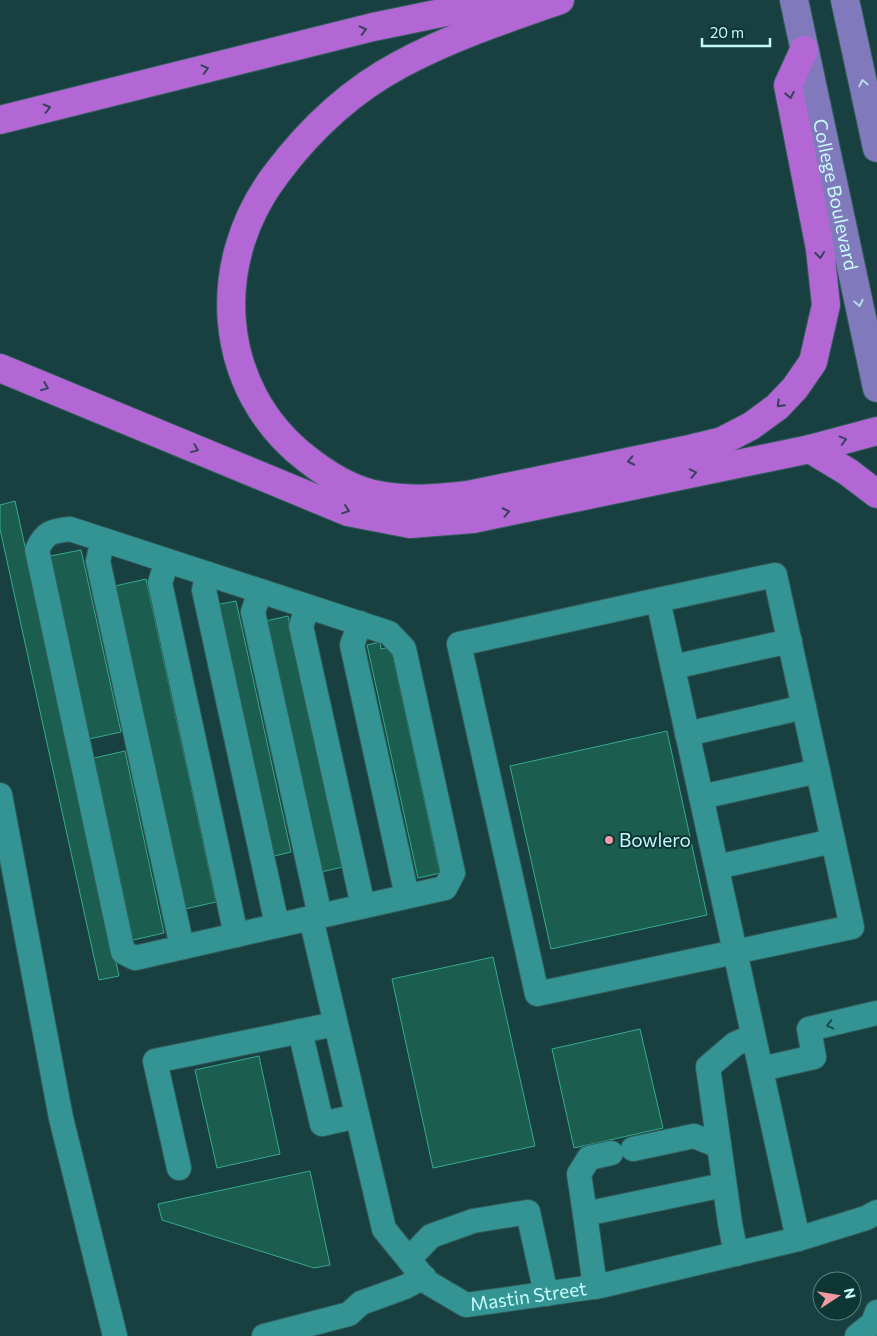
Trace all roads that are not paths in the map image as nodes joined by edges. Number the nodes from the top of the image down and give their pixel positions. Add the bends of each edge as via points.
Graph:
1 (504, 0) edge
2 (560, 0) edge
3 (794, 0) edge
4 (845, 0) edge
5 (804, 50) junction
6 (0, 120) edge
7 (877, 148) edge
8 (0, 368) edge
9 (877, 388) edge
10 (877, 431) edge
11 (810, 449) junction
12 (877, 494) edge
13 (103, 540) junction
14 (167, 561) junction
15 (208, 574) junction
16 (260, 591) junction
17 (658, 600) junction
18 (308, 607) junction
19 (360, 623) junction
20 (790, 641) junction
21 (673, 667) junction
22 (804, 708) junction
23 (687, 734) junction
24 (818, 771) junction
25 (0, 796) edge
26 (701, 797) junction
27 (833, 840) junction
28 (717, 867) junction
29 (407, 896) junction
30 (363, 906) junction
31 (315, 917) junction
32 (277, 925) junction
33 (236, 934) junction
34 (182, 947) junction
35 (736, 953) junction
36 (877, 1013) edge
37 (334, 1024) junction
38 (300, 1031) junction
39 (753, 1036) junction
40 (761, 1069) junction
41 (357, 1116) junction
42 (719, 1146) junction
43 (179, 1168) dead end
44 (724, 1185) junction
45 (877, 1212) edge
46 (585, 1214) junction
47 (798, 1239) junction
48 (736, 1254) junction
49 (409, 1259) junction
50 (424, 1277) junction
51 (595, 1287) junction
52 (546, 1294) junction
53 (877, 1312) edge
54 (115, 1336) edge
55 (264, 1336) edge
56 (857, 1336) edge

6 -> 1 highway via 373,27
5 -> 2 highway via 788,85 820,249 826,304 812,362 777,408 722,441 468,495 404,499 344,483 289,445 272,426 244,378 236,353 230,298 233,274 238,248 259,200 291,155 320,123 345,101 394,68 490,24
3 - 5 main road, College Boulevard
7 -> 4 main road
5 -> 9 main road, College Boulevard
8 -> 11 highway via 348,512 410,524 473,519
11 -> 10 highway
11 - 12 highway
13 - 14 street
13 - 34 street via 98,561
13 - 34 street via 70,529 56,530 42,538 37,550 123,952 135,958
14 - 15 street
14 - 33 street via 160,583
15 - 16 street
15 - 32 street via 204,590
16 - 18 street
16 - 31 street, Mastin Street via 253,612
17 - 20 street via 775,575
17 - 21 street
17 - 35 street via 459,644 461,654 537,994
18 - 19 street
18 - 30 street via 301,626
19 - 29 street via 352,646
19 - 29 street via 390,633 404,649 453,873 445,888
20 - 21 street
20 - 22 street
21 - 23 street
22 - 23 street
22 - 24 street
23 - 26 street
24 - 26 street
24 - 27 street
25 - 54 street via 61,1118
26 - 28 street
27 - 28 street
27 - 35 street via 852,927
28 - 35 street
29 - 30 street
30 - 31 street
31 - 32 street
31 - 37 street, Mastin Street via 319,958
32 - 33 street
33 - 34 street
35 - 39 street
36 -> 40 street via 810,1029 814,1056
37 - 38 street
37 - 41 street, Mastin Street
38 - 41 street via 322,1124
38 - 43 street via 155,1061
39 - 40 street
39 - 42 street via 735,1044 708,1068
40 - 47 street
41 - 49 street, Mastin Street via 384,1230
42 - 44 street
42 - 46 street via 694,1136 589,1158 579,1174
44 - 46 street
44 - 48 street
45 - 47 street, Mastin Street
46 - 51 street
47 - 48 street, Mastin Street
48 - 51 street, Mastin Street
49 - 50 street, Mastin Street
49 - 52 street via 431,1236 473,1221 528,1212
50 - 52 street, Mastin Street via 466,1305
50 - 55 street via 361,1303 349,1314
51 - 52 street, Mastin Street
53 - 56 street via 873,1323

